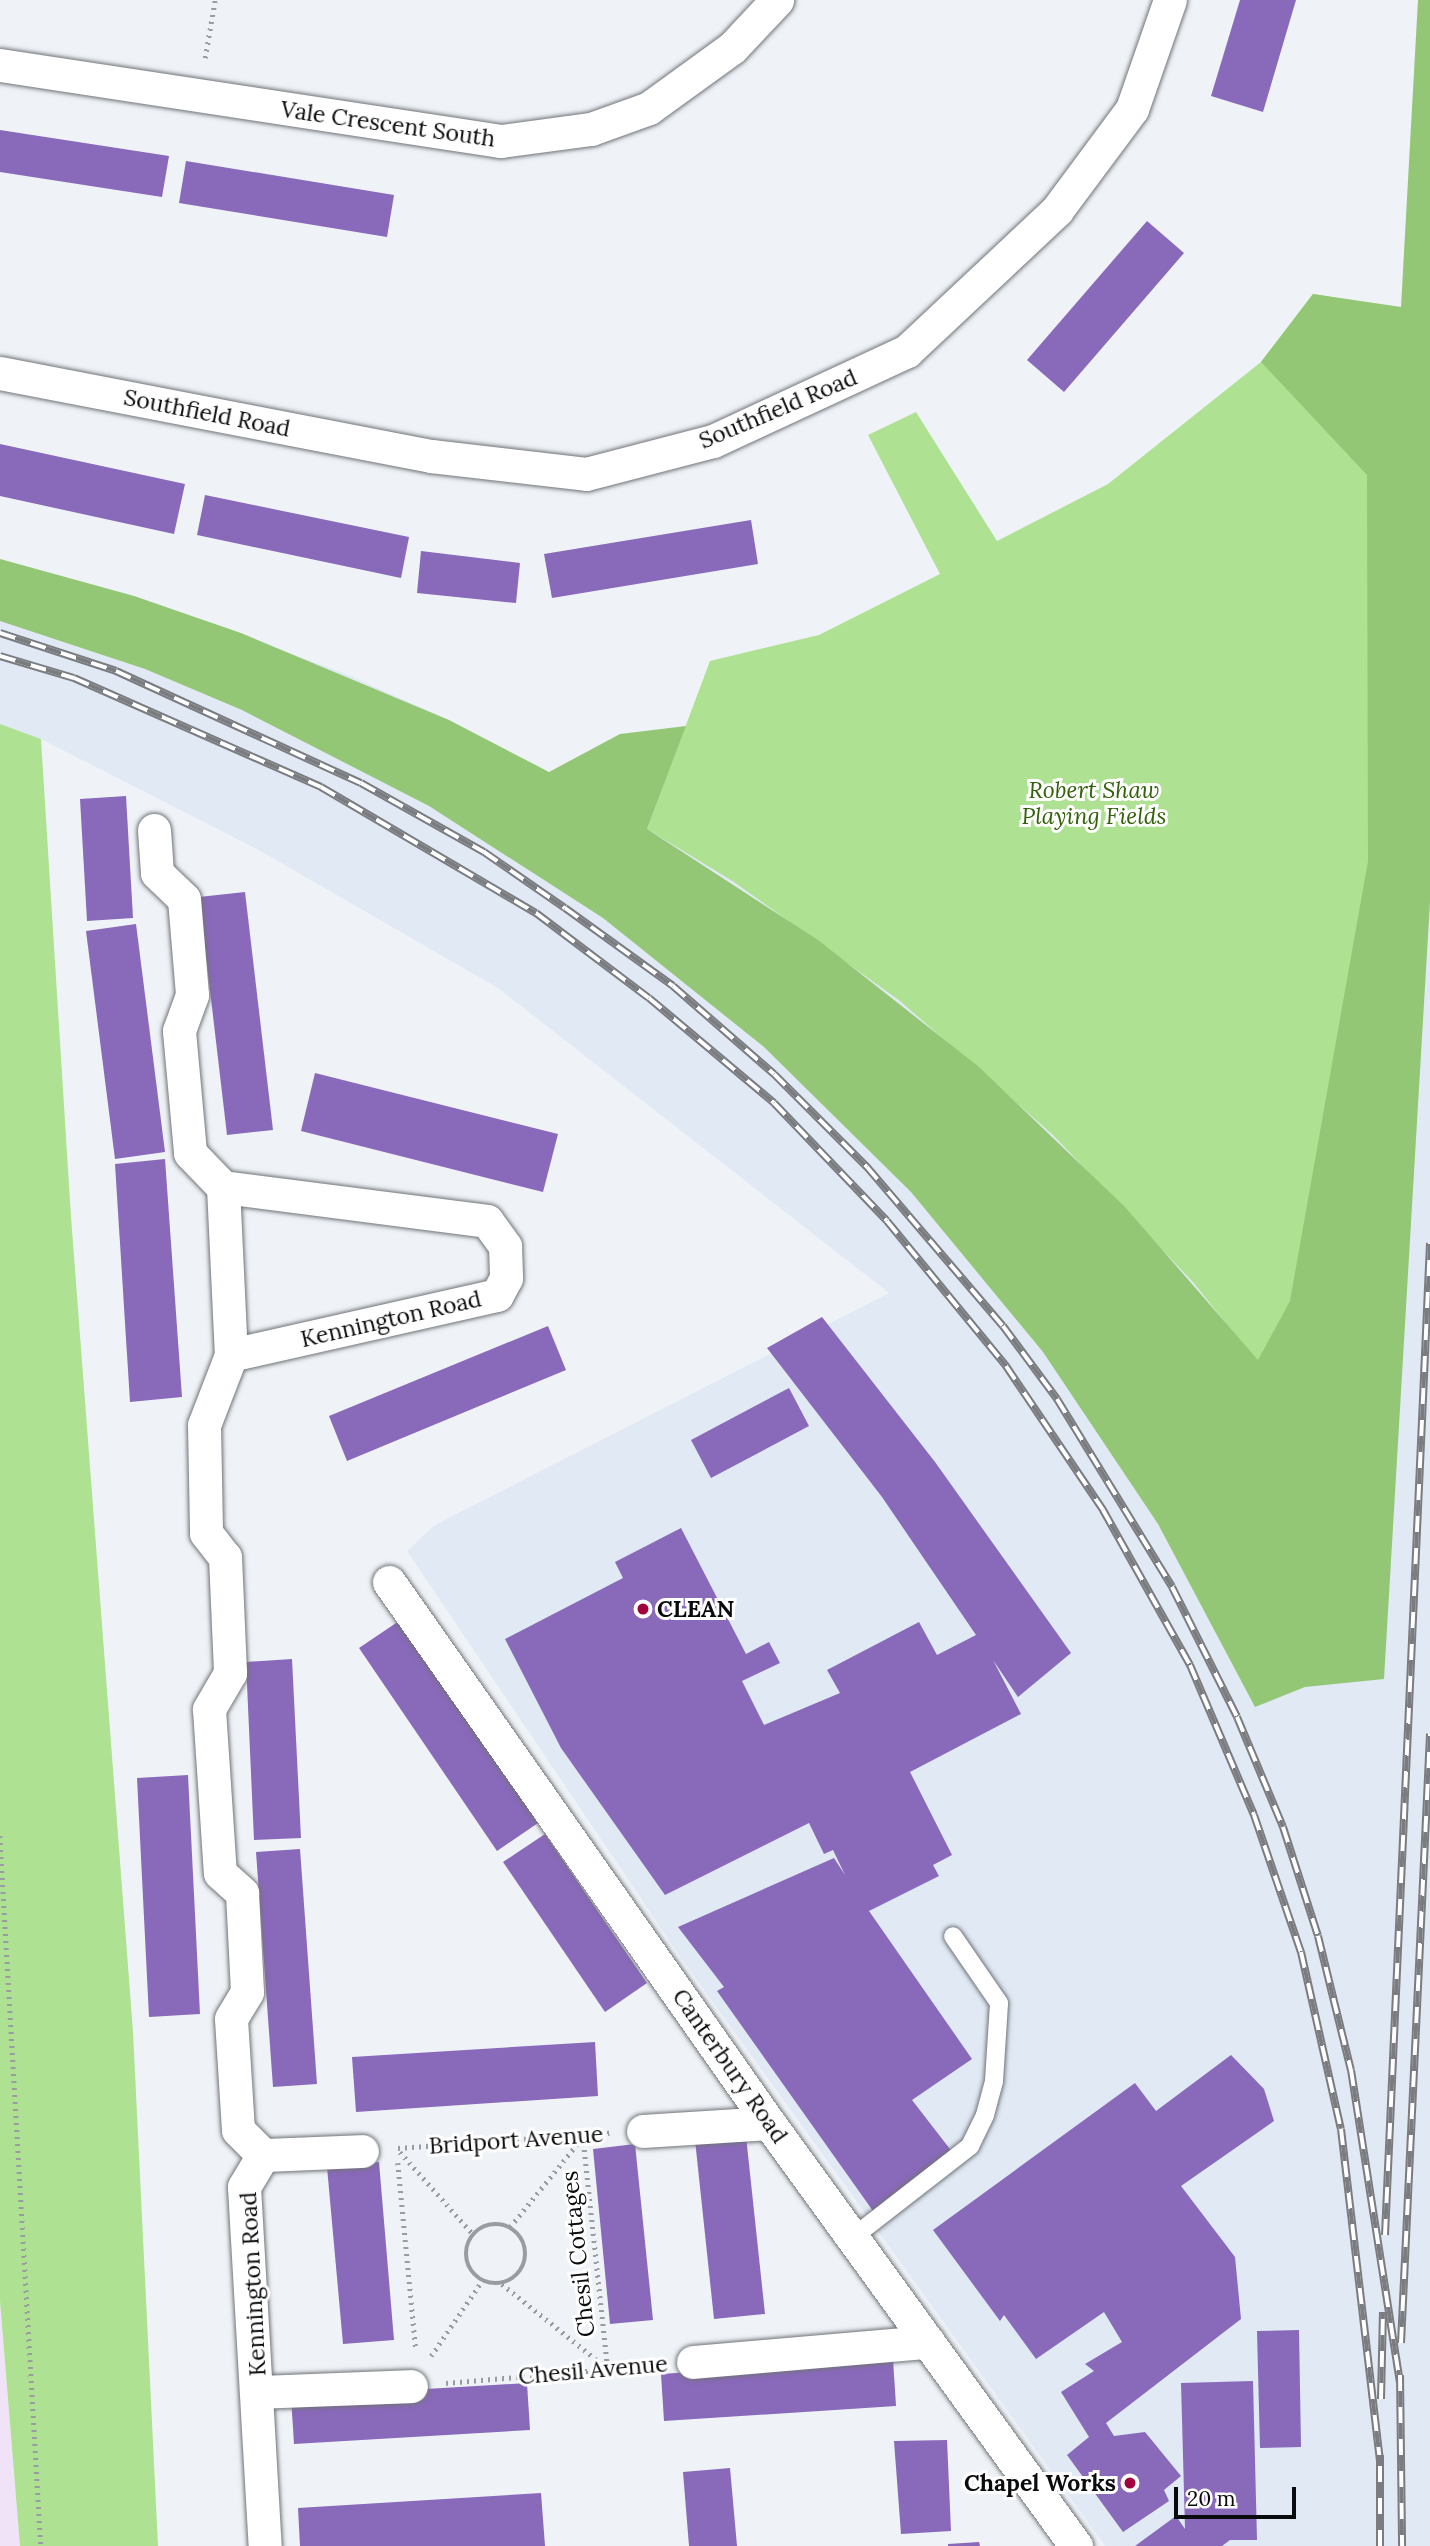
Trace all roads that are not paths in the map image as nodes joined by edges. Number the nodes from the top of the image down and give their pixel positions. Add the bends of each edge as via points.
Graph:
1 (778, 0) edge
2 (1170, 0) edge
3 (0, 65) edge
4 (0, 373) edge
5 (153, 830) dead end
6 (223, 1186) junction
7 (231, 1355) junction
8 (389, 1582) dead end
9 (953, 1936) dead end
10 (769, 2123) junction
11 (643, 2131) road end
12 (362, 2151) road end
13 (263, 2155) junction
14 (852, 2238) junction
15 (928, 2342) junction
16 (693, 2361) road end
17 (415, 2380) road end
18 (258, 2392) junction
19 (265, 2546) edge
20 (1076, 2546) edge

1 - 3 street, Vale Crescent South via 732,48 649,108 591,129 501,141
2 - 4 street, Southfield Road via 1132,109 1057,210 907,351 713,441 586,474 431,457
5 - 6 street via 157,873 184,900 192,995 179,1031 190,1153
6 - 7 street
6 - 7 street, Kennington Road via 487,1221 505,1246 506,1278 497,1295
7 - 13 street via 204,1425 206,1533 225,1557 230,1673 209,1709 220,1873 242,1893 247,1992 231,2019 238,2130
8 - 10 street, Canterbury Road
9 - 14 lane via 999,2003 994,2081 985,2115 970,2146
10 - 11 street
10 - 14 street, Canterbury Road
12 - 13 street
13 - 18 street, Kennington Road via 244,2187
14 - 15 street, Canterbury Road
15 - 16 street, Chesil Avenue
15 - 20 street, Canterbury Road
17 - 18 street
18 - 19 street, Kennington Road

